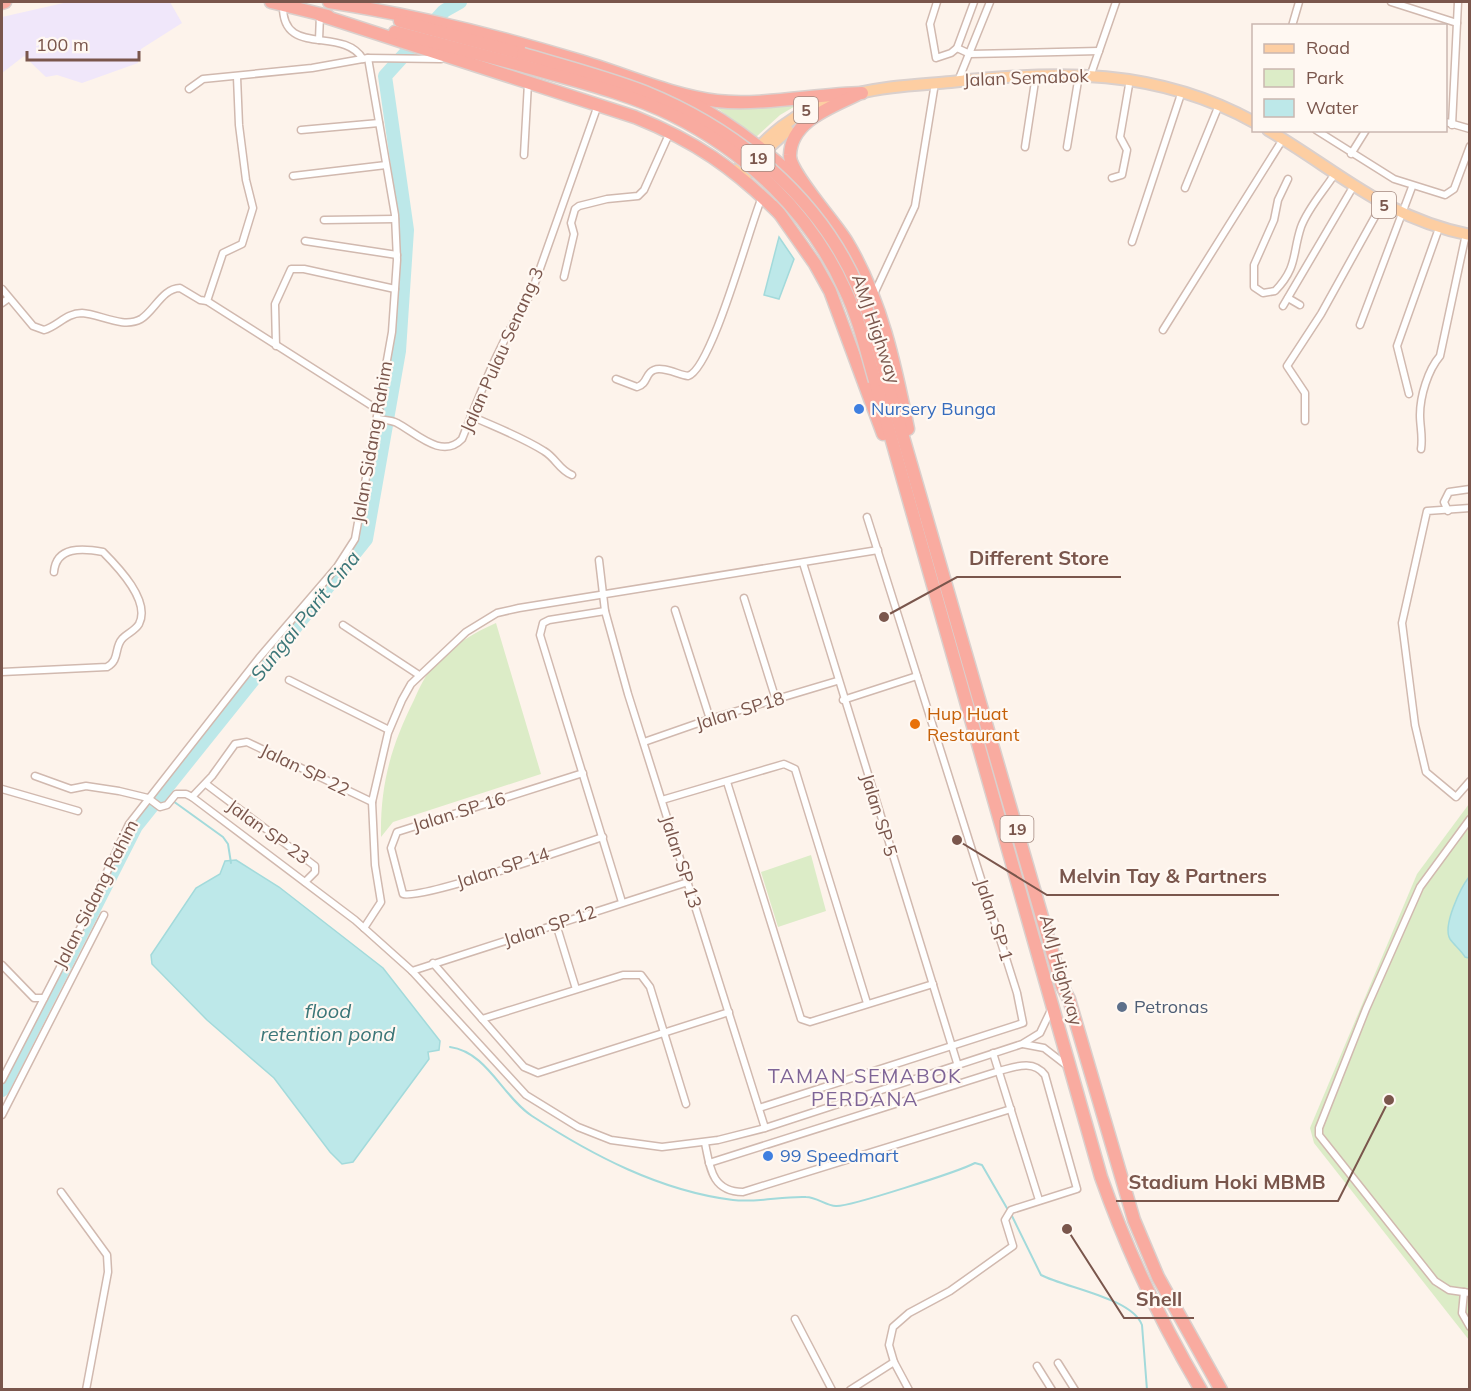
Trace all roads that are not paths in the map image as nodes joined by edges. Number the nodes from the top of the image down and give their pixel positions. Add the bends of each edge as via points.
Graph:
1 (327, 2) edge
2 (937, 2) edge
3 (974, 2) edge
4 (990, 2) edge
5 (1116, 2) edge
6 (1299, 2) edge
7 (1391, 2) edge
8 (1458, 2) edge
9 (277, 3) edge
10 (320, 15) junction
11 (1457, 23) junction
12 (1293, 24) edge
13 (423, 36) junction
14 (319, 40) junction
15 (957, 48) junction
16 (1098, 55) junction
17 (366, 58) junction
18 (968, 58) junction
19 (1036, 74) junction
20 (1085, 74) junction
21 (237, 77) junction
22 (1130, 79) junction
23 (958, 81) junction
24 (528, 83) junction
25 (647, 83) junction
26 (935, 83) junction
27 (189, 89) dead end
28 (1182, 91) junction
29 (862, 93) junction
30 (1219, 104) junction
31 (598, 105) junction
32 (722, 120) junction
33 (1252, 121) edge
34 (379, 123) junction
35 (1449, 123) edge
36 (1470, 129) edge
37 (301, 130) dead end
38 (670, 131) junction
39 (1271, 132) edge
40 (1319, 132) edge
41 (1365, 132) edge
42 (1282, 139) junction
43 (695, 144) junction
44 (1470, 146) edge
45 (1025, 147) dead end
46 (1067, 147) dead end
47 (762, 148) junction
48 (1351, 154) junction
49 (524, 155) dead end
50 (386, 165) junction
51 (1334, 175) junction
52 (292, 176) dead end
53 (739, 176) junction
54 (1112, 178) dead end
55 (1288, 178) dead end
56 (1353, 187) junction
57 (1412, 187) junction
58 (808, 188) junction
59 (1185, 188) dead end
60 (762, 196) junction
61 (1382, 204) junction
62 (780, 214) junction
63 (1401, 214) junction
64 (395, 219) junction
65 (324, 220) dead end
66 (1438, 228) junction
67 (1468, 235) edge
68 (305, 241) dead end
69 (1132, 242) dead end
70 (397, 255) junction
71 (564, 277) dead end
72 (2, 289) edge
73 (395, 289) junction
74 (873, 296) junction
75 (9, 298) junction
76 (1288, 298) junction
77 (207, 301) junction
78 (2, 303) edge
79 (1300, 305) dead end
80 (1283, 306) dead end
81 (1360, 325) dead end
82 (1163, 330) dead end
83 (276, 346) junction
84 (616, 380) dead end
85 (1409, 394) dead end
86 (471, 416) junction
87 (383, 418) junction
88 (1305, 421) dead end
89 (1421, 448) dead end
90 (572, 475) dead end
91 (1470, 489) edge
92 (1470, 508) edge
93 (1448, 511) junction
94 (919, 513) junction
95 (867, 517) dead end
96 (878, 550) junction
97 (599, 560) dead end
98 (803, 563) junction
99 (54, 572) dead end
100 (603, 594) junction
101 (744, 598) dead end
102 (675, 610) dead end
103 (605, 611) junction
104 (343, 625) dead end
105 (2, 672) edge
106 (419, 675) junction
107 (917, 676) junction
108 (289, 680) dead end
109 (837, 681) junction
110 (776, 700) junction
111 (843, 700) junction
112 (710, 719) junction
113 (389, 730) junction
114 (644, 742) junction
115 (584, 773) junction
116 (35, 776) dead end
117 (1470, 781) edge
118 (727, 782) junction
119 (206, 784) junction
120 (2, 789) edge
121 (192, 797) junction
122 (149, 800) junction
123 (662, 800) junction
124 (372, 802) junction
125 (78, 811) dead end
126 (1470, 819) edge
127 (603, 837) junction
128 (305, 882) junction
129 (688, 882) junction
130 (403, 894) joint
131 (622, 902) junction
132 (104, 915) dead end
133 (556, 924) junction
134 (364, 928) junction
135 (434, 963) junction
136 (2, 966) edge
137 (412, 971) junction
138 (933, 984) junction
139 (576, 989) junction
140 (44, 998) junction
141 (867, 1003) junction
142 (1052, 1006) junction
143 (729, 1012) junction
144 (482, 1019) junction
145 (664, 1033) junction
146 (1022, 1044) junction
147 (951, 1048) junction
148 (993, 1053) junction
149 (958, 1066) junction
150 (1071, 1070) junction
151 (999, 1071) junction
152 (2, 1080) edge
153 (686, 1104) dead end
154 (759, 1108) junction
155 (1011, 1109) junction
156 (2, 1115) edge
157 (765, 1128) junction
158 (705, 1143) junction
159 (709, 1163) junction
160 (61, 1191) dead end
161 (1039, 1200) junction
162 (1467, 1293) edge
163 (795, 1319) dead end
164 (1470, 1327) edge
165 (894, 1362) junction
166 (1058, 1363) dead end
167 (1037, 1366) dead end
168 (86, 1389) edge
169 (832, 1389) edge
170 (850, 1389) edge
171 (909, 1389) edge
172 (1052, 1389) edge
173 (1075, 1389) edge
174 (1201, 1389) edge
175 (1221, 1389) edge

1 - 13 highway, AMJ Highway
2 - 15 street via 930,24 936,58
3 - 15 street
4 - 18 street
5 - 16 street
6 - 12 street
7 - 11 street
8 - 11 street
9 - 10 highway
9 - 14 street via 288,29
10 - 13 highway
10 - 14 street
11 - 35 street
13 - 17 street via 381,57
13 - 24 highway via 459,60
13 - 25 highway via 599,66
13 - 94 highway, AMJ Highway / 19, bridge via 522,60 671,115 722,145 791,204 830,258 859,325 881,379
14 - 17 street via 348,46
15 - 18 street
16 - 18 street
16 - 20 street
17 - 21 street
17 - 34 street, Jalan Sidang Rahim
18 - 23 street
19 - 20 main road, Jalan Semabok / 5
19 - 23 main road, Jalan Semabok / 5
19 - 45 street
20 - 22 main road, Jalan Semabok / 5
20 - 46 street
21 - 27 street via 203,79
21 - 77 street via 239,124 252,214 242,244 223,253
22 - 28 main road, Jalan Semabok / 5
22 - 54 street via 1120,137 1127,150 1122,175
23 - 26 main road, Jalan Semabok / 5
24 - 31 highway
24 - 49 street
25 - 29 highway via 686,95 731,102
25 - 32 highway
26 - 29 main road, Jalan Semabok / 5
26 - 74 street via 915,206
28 - 30 main road, Jalan Semabok / 5
28 - 69 street
29 - 47 main road, Jalan Semabok / 5 via 809,115
29 - 58 highway via 813,117 797,133 790,162
30 - 33 main road, Jalan Semabok / 5
30 - 59 street
31 - 38 highway
31 - 86 street, Jalan Pulau Senang 3 via 531,294 513,321
32 - 43 highway via 732,136 725,150 712,152
32 - 47 highway
34 - 37 street
34 - 50 street, Jalan Sidang Rahim
35 - 36 street
38 - 43 highway
38 - 71 street via 638,196 607,199 575,209 571,223 574,234
39 - 42 main road, 5
40 - 48 street
41 - 48 street
42 - 51 main road, 5
42 - 82 street
43 - 53 highway
44 - 57 street via 1454,189 1445,195
47 - 53 main road, Jalan Semabok / 5
47 - 58 highway
48 - 57 street
50 - 52 street
50 - 64 street, Jalan Sidang Rahim
51 - 55 street via 1306,216 1296,257 1286,277 1275,291 1263,293 1254,287 1254,265
51 - 56 main road, 5
53 - 60 highway
56 - 61 main road, 5
56 - 76 street
57 - 63 street
58 - 62 highway via 786,174 772,177 766,191
58 - 74 highway via 833,219
60 - 62 highway
60 - 84 street via 714,338 698,370 688,376 652,370 646,382 637,387
61 - 63 main road, 5
61 - 88 street via 1321,314 1287,366 1305,393
62 - 94 highway via 830,291
63 - 66 main road, 5
63 - 81 street
64 - 65 street
64 - 70 street, Jalan Sidang Rahim
66 - 67 main road, 5
66 - 85 street via 1397,346
67 - 89 street via 1440,356 1431,367 1422,405
68 - 70 street
70 - 73 street, Jalan Sidang Rahim
72 - 75 street
73 - 83 street via 291,269 276,304
73 - 87 street, Jalan Sidang Rahim
74 - 94 highway via 899,382
75 - 77 street via 33,326 44,330 68,315 81,313 133,322 142,319 174,288
75 - 78 street
76 - 79 street
76 - 80 street
77 - 83 street
83 - 87 street
86 - 87 street, Jalan Pulau Senang 3 via 462,439 446,447 412,435
86 - 90 street via 543,450
87 - 122 street, Jalan Sidang Rahim via 355,539 346,554 258,658
91 - 93 street via 1449,492 1444,502
92 - 93 street
93 - 117 street via 1427,511 1402,623 1415,725 1426,772 1456,797
94 - 142 highway, AMJ Highway / 19
94 - 175 highway, AMJ Highway / 19 via 1134,1220 1158,1277
95 - 96 street, Jalan SP 1
96 - 98 street
96 - 107 street, Jalan SP 1
97 - 100 street, Jalan SP 13
98 - 100 street
98 - 109 street, Jalan SP 5
99 - 105 street via 54,565 63,554 75,549 103,552 139,598 143,613 139,624 121,640 116,660 107,667
100 - 103 street, Jalan SP 13
100 - 106 street via 497,613 466,632
101 - 110 street
102 - 112 street
103 - 114 street, Jalan SP 13
103 - 115 street via 549,620 540,629 540,643
104 - 106 street
106 - 113 street
107 - 111 street
107 - 147 street, Jalan SP 1 via 1024,1016 1018,1026
108 - 113 street
109 - 110 street, Jalan SP18
109 - 111 street, Jalan SP 5
110 - 112 street, Jalan SP18
111 - 138 street, Jalan SP 5
112 - 114 street, Jalan SP18
113 - 124 street
114 - 123 street, Jalan SP 13
115 - 127 street
115 - 130 street, Jalan SP 16 via 398,832 390,848
116 - 122 street via 71,789 99,786
118 - 123 street
118 - 141 street via 784,764 795,769
118 - 141 street via 801,1019 810,1022
119 - 121 street, Jalan SP 22
119 - 124 street, Jalan SP 22 via 235,744 247,742
119 - 128 street, Jalan SP 23 via 315,866 315,872
120 - 125 street
121 - 122 street via 176,794 167,805 159,806
121 - 128 street
122 - 140 street, Jalan Sidang Rahim via 129,824
123 - 129 street, Jalan SP 13
124 - 134 street via 381,902
126 - 162 street via 1420,887 1319,1128 1319,1135 1435,1281 1449,1290
127 - 130 street, Jalan SP 14 via 445,887 410,896
127 - 131 street
128 - 134 street
129 - 131 street, Jalan SP 12
129 - 143 street, Jalan SP 13
131 - 133 street, Jalan SP 12
132 - 156 street
133 - 135 street, Jalan SP 12
133 - 139 street
134 - 137 street
135 - 137 street, Jalan SP 12
135 - 144 street
136 - 140 street via 34,998
137 - 158 street via 516,1085 550,1112 594,1134 627,1143 662,1147
138 - 141 street
138 - 147 street, Jalan SP 5
139 - 144 street
139 - 145 street via 624,975 641,975 650,987
140 - 152 street, Jalan Sidang Rahim
142 - 146 street via 1040,1033
142 - 150 highway, AMJ Highway / 19
143 - 145 street
143 - 154 street, Jalan SP 13
144 - 145 street via 524,1067 538,1073
145 - 153 street
146 - 148 street
146 - 150 street via 1044,1048
147 - 149 street, Jalan SP 5
147 - 154 street
148 - 149 street
148 - 151 street
149 - 157 street
150 - 174 highway, AMJ Highway / 19 via 1101,1178 1122,1235 1168,1334
151 - 155 street
151 - 159 street
151 - 161 street via 1033,1065 1045,1075 1077,1189
154 - 157 street, Jalan SP 13
155 - 159 street via 750,1191 722,1187 714,1179
155 - 161 street
157 - 158 street
158 - 159 street
160 - 168 street via 107,1255 108,1272
161 - 165 street via 1008,1211 1005,1224 1013,1246 899,1321 889,1338
162 - 164 street via 1462,1313
163 - 169 street
165 - 170 street
165 - 171 street
166 - 173 street
167 - 172 street

